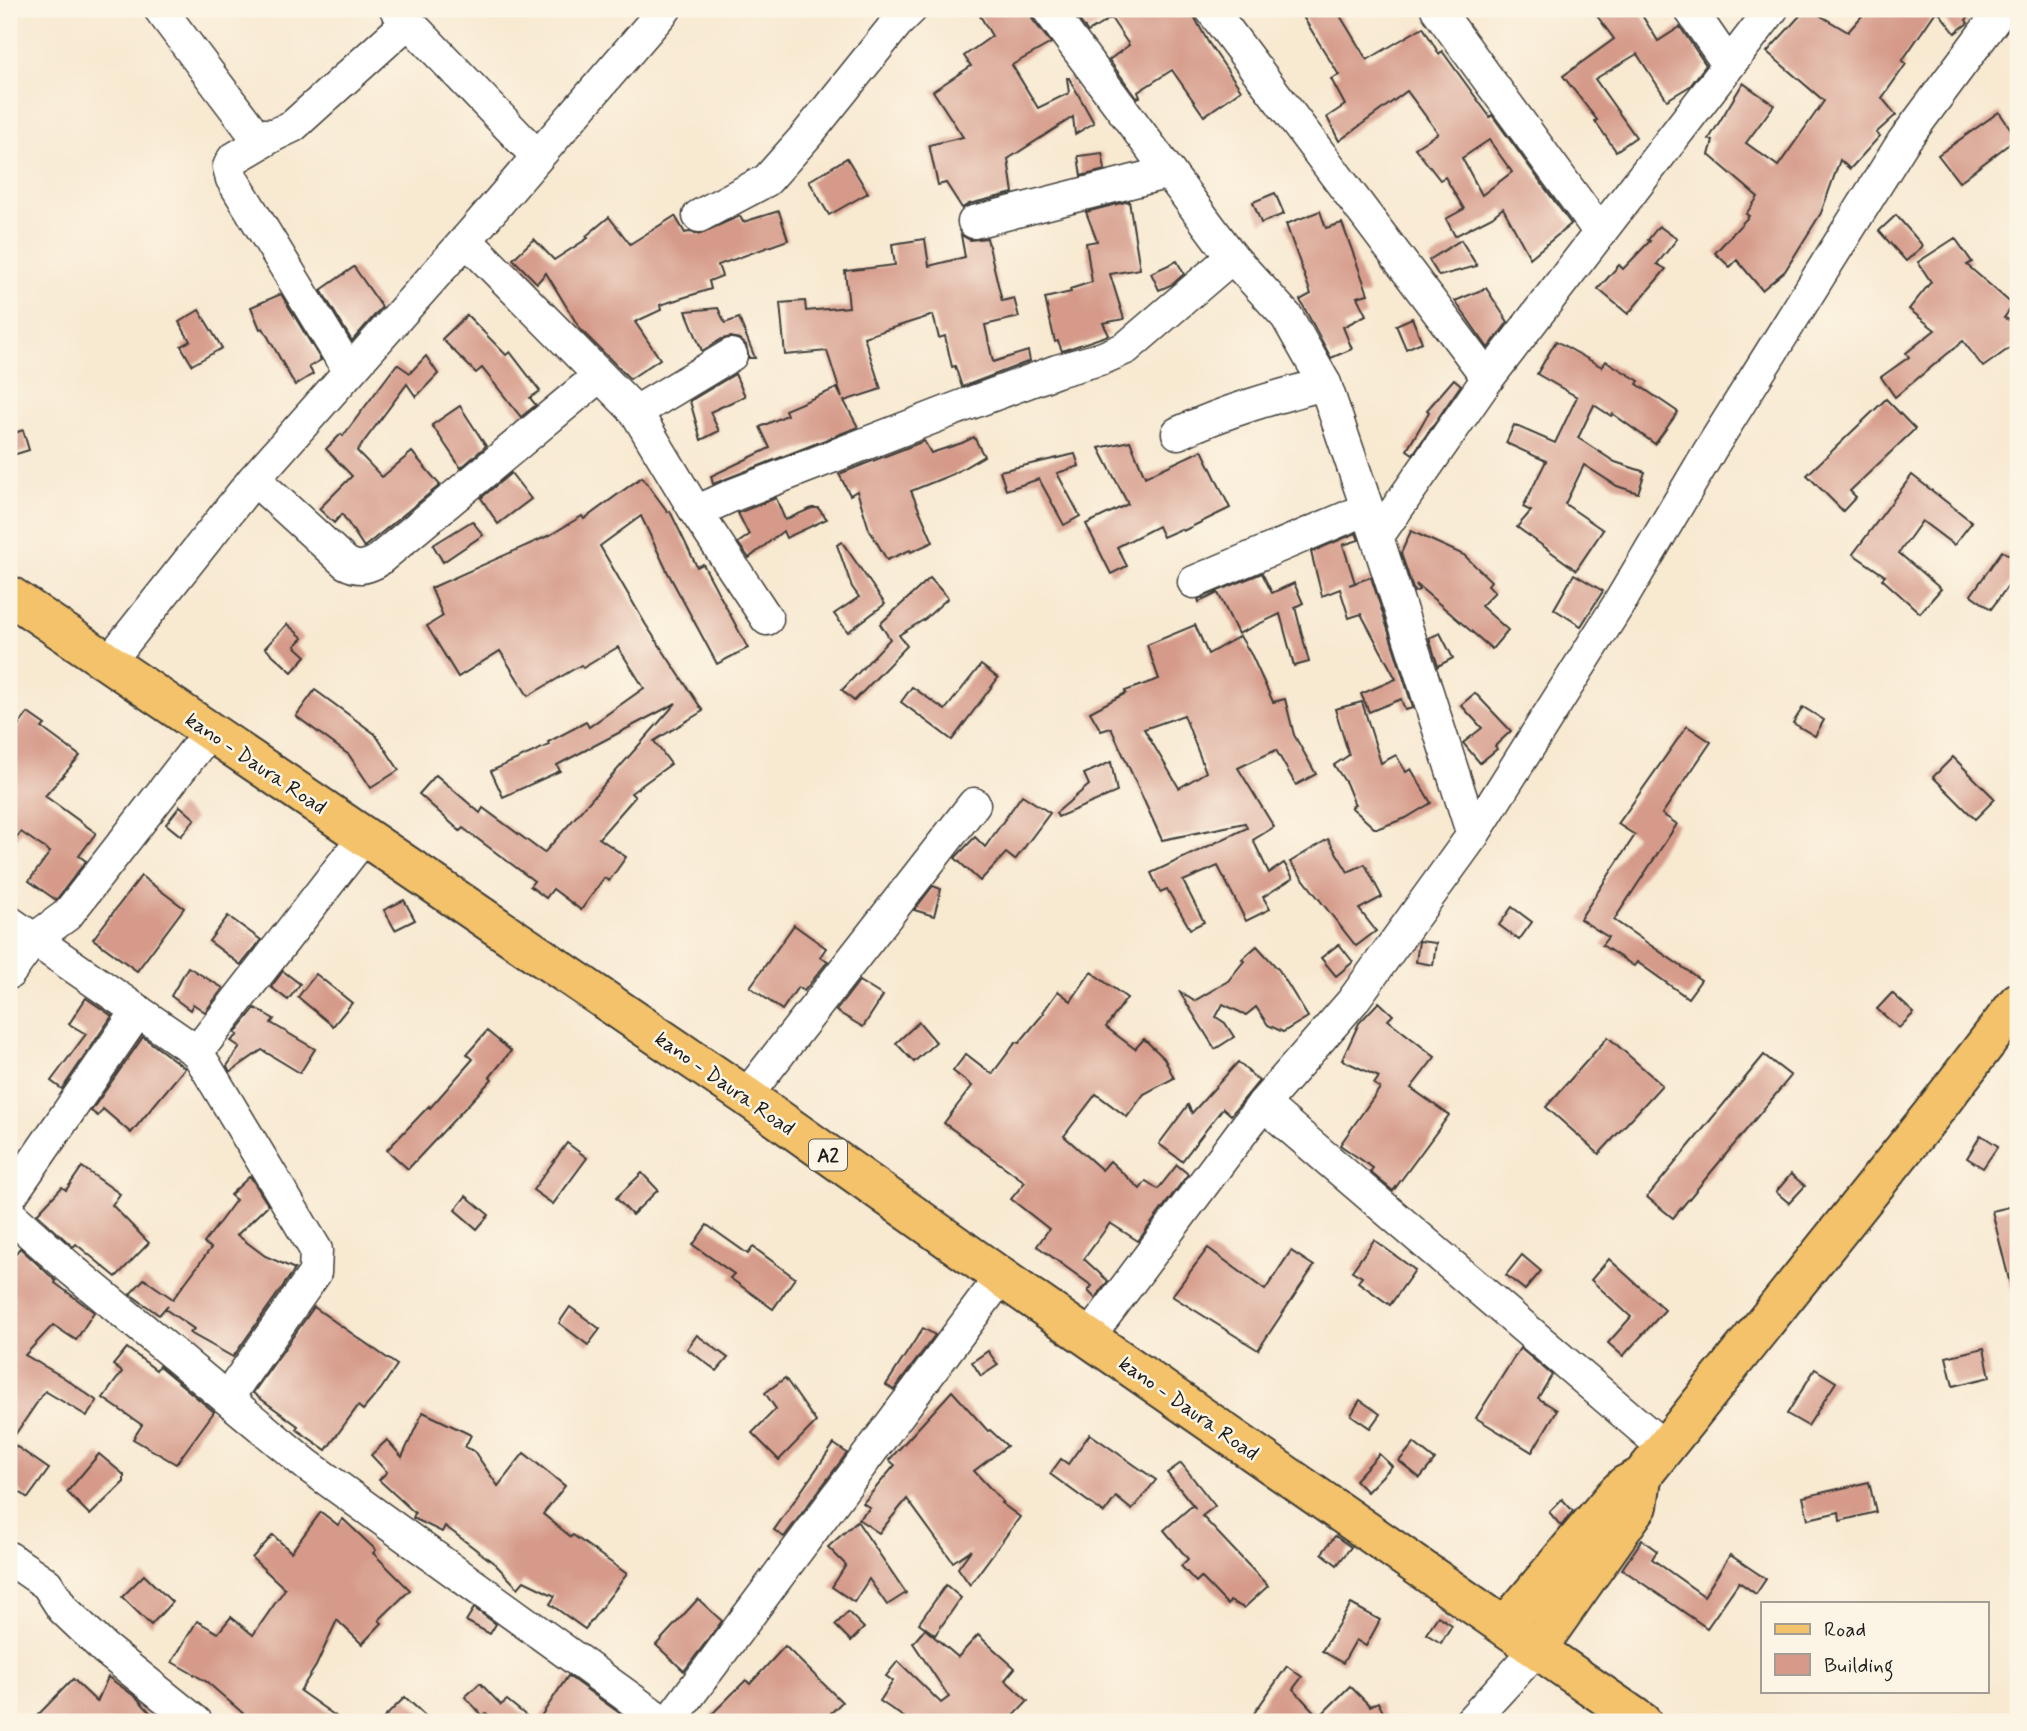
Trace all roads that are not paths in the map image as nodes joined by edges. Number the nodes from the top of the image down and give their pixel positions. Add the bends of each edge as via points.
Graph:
1 (160, 9) edge
2 (665, 9) edge
3 (911, 9) edge
4 (1048, 9) edge
5 (1211, 9) edge
6 (1437, 9) edge
7 (1690, 9) edge
8 (1772, 9) edge
9 (2002, 9) edge
10 (402, 15) edge
11 (1728, 64) junction
12 (274, 135) junction
13 (537, 156) junction
14 (1169, 172) junction
15 (699, 216) dead end
16 (974, 222) dead end
17 (1599, 231) junction
18 (466, 240) junction
19 (1232, 257) junction
20 (732, 355) dead end
21 (349, 371) junction
22 (599, 376) junction
23 (1488, 378) junction
24 (1325, 384) junction
25 (636, 412) junction
26 (1178, 433) dead end
27 (254, 479) junction
28 (696, 513) junction
29 (1372, 523) junction
30 (1194, 582) dead end
31 (9, 595) edge
32 (767, 620) dead end
33 (108, 663) junction
34 (210, 731) junction
35 (974, 804) dead end
36 (1473, 835) junction
37 (363, 837) junction
38 (21, 931) edge
39 (9, 973) edge
40 (2018, 1002) edge
41 (138, 1012) junction
42 (197, 1052) junction
43 (746, 1096) junction
44 (1263, 1104) junction
45 (9, 1198) edge
46 (9, 1214) edge
47 (1001, 1277) junction
48 (1088, 1338) junction
49 (226, 1398) junction
50 (1654, 1462) junction
51 (9, 1558) edge
52 (1505, 1626) junction
53 (1537, 1649) junction
54 (195, 1722) edge
55 (663, 1722) edge
56 (669, 1722) edge
57 (1470, 1722) edge
58 (1642, 1722) edge

1 - 12 street via 255,135
2 - 13 street
3 - 15 street via 767,180
4 - 14 street
5 - 23 street
6 - 17 street
7 - 11 street
8 - 11 street
9 - 36 street via 1903,142
10 - 12 street via 293,126
10 - 13 street
11 - 17 street
12 - 21 street via 233,159 229,167 232,179
13 - 18 street
14 - 16 street
14 - 19 street
17 - 23 street
18 - 21 street
18 - 22 street
19 - 24 street via 1287,317
19 - 28 street via 1126,348 960,407
20 - 25 street
21 - 27 street
22 - 25 street
22 - 27 street via 366,568 346,563
23 - 29 street
24 - 26 street via 1217,415
24 - 29 street
25 - 28 street
27 - 33 street
28 - 32 street
29 - 30 street
29 - 36 street
31 - 33 main road, kano - Daura Road / A2
33 - 34 main road, kano - Daura Road / A2
34 - 37 main road, kano - Daura Road / A2
34 - 38 street via 66,915
35 - 43 street
36 - 44 street via 1352,1002
37 - 42 street
37 - 43 main road, kano - Daura Road / A2
38 - 39 street
38 - 41 street
40 - 50 main road
41 - 42 street
41 - 45 street
42 - 49 street via 316,1250 315,1273
43 - 47 main road, kano - Daura Road / A2
44 - 48 street
44 - 50 street
46 - 49 street
47 - 48 main road, kano - Daura Road / A2
47 - 56 street
48 - 52 main road, kano - Daura Road / A2
49 - 55 street via 307,1465
50 - 52 main road via 1615,1495
50 - 53 main road via 1638,1506
51 - 54 street via 47,1584 64,1609 104,1649
52 - 53 main road, kano - Daura Road / A2
53 - 57 street
53 - 58 main road, kano - Daura Road / A2

